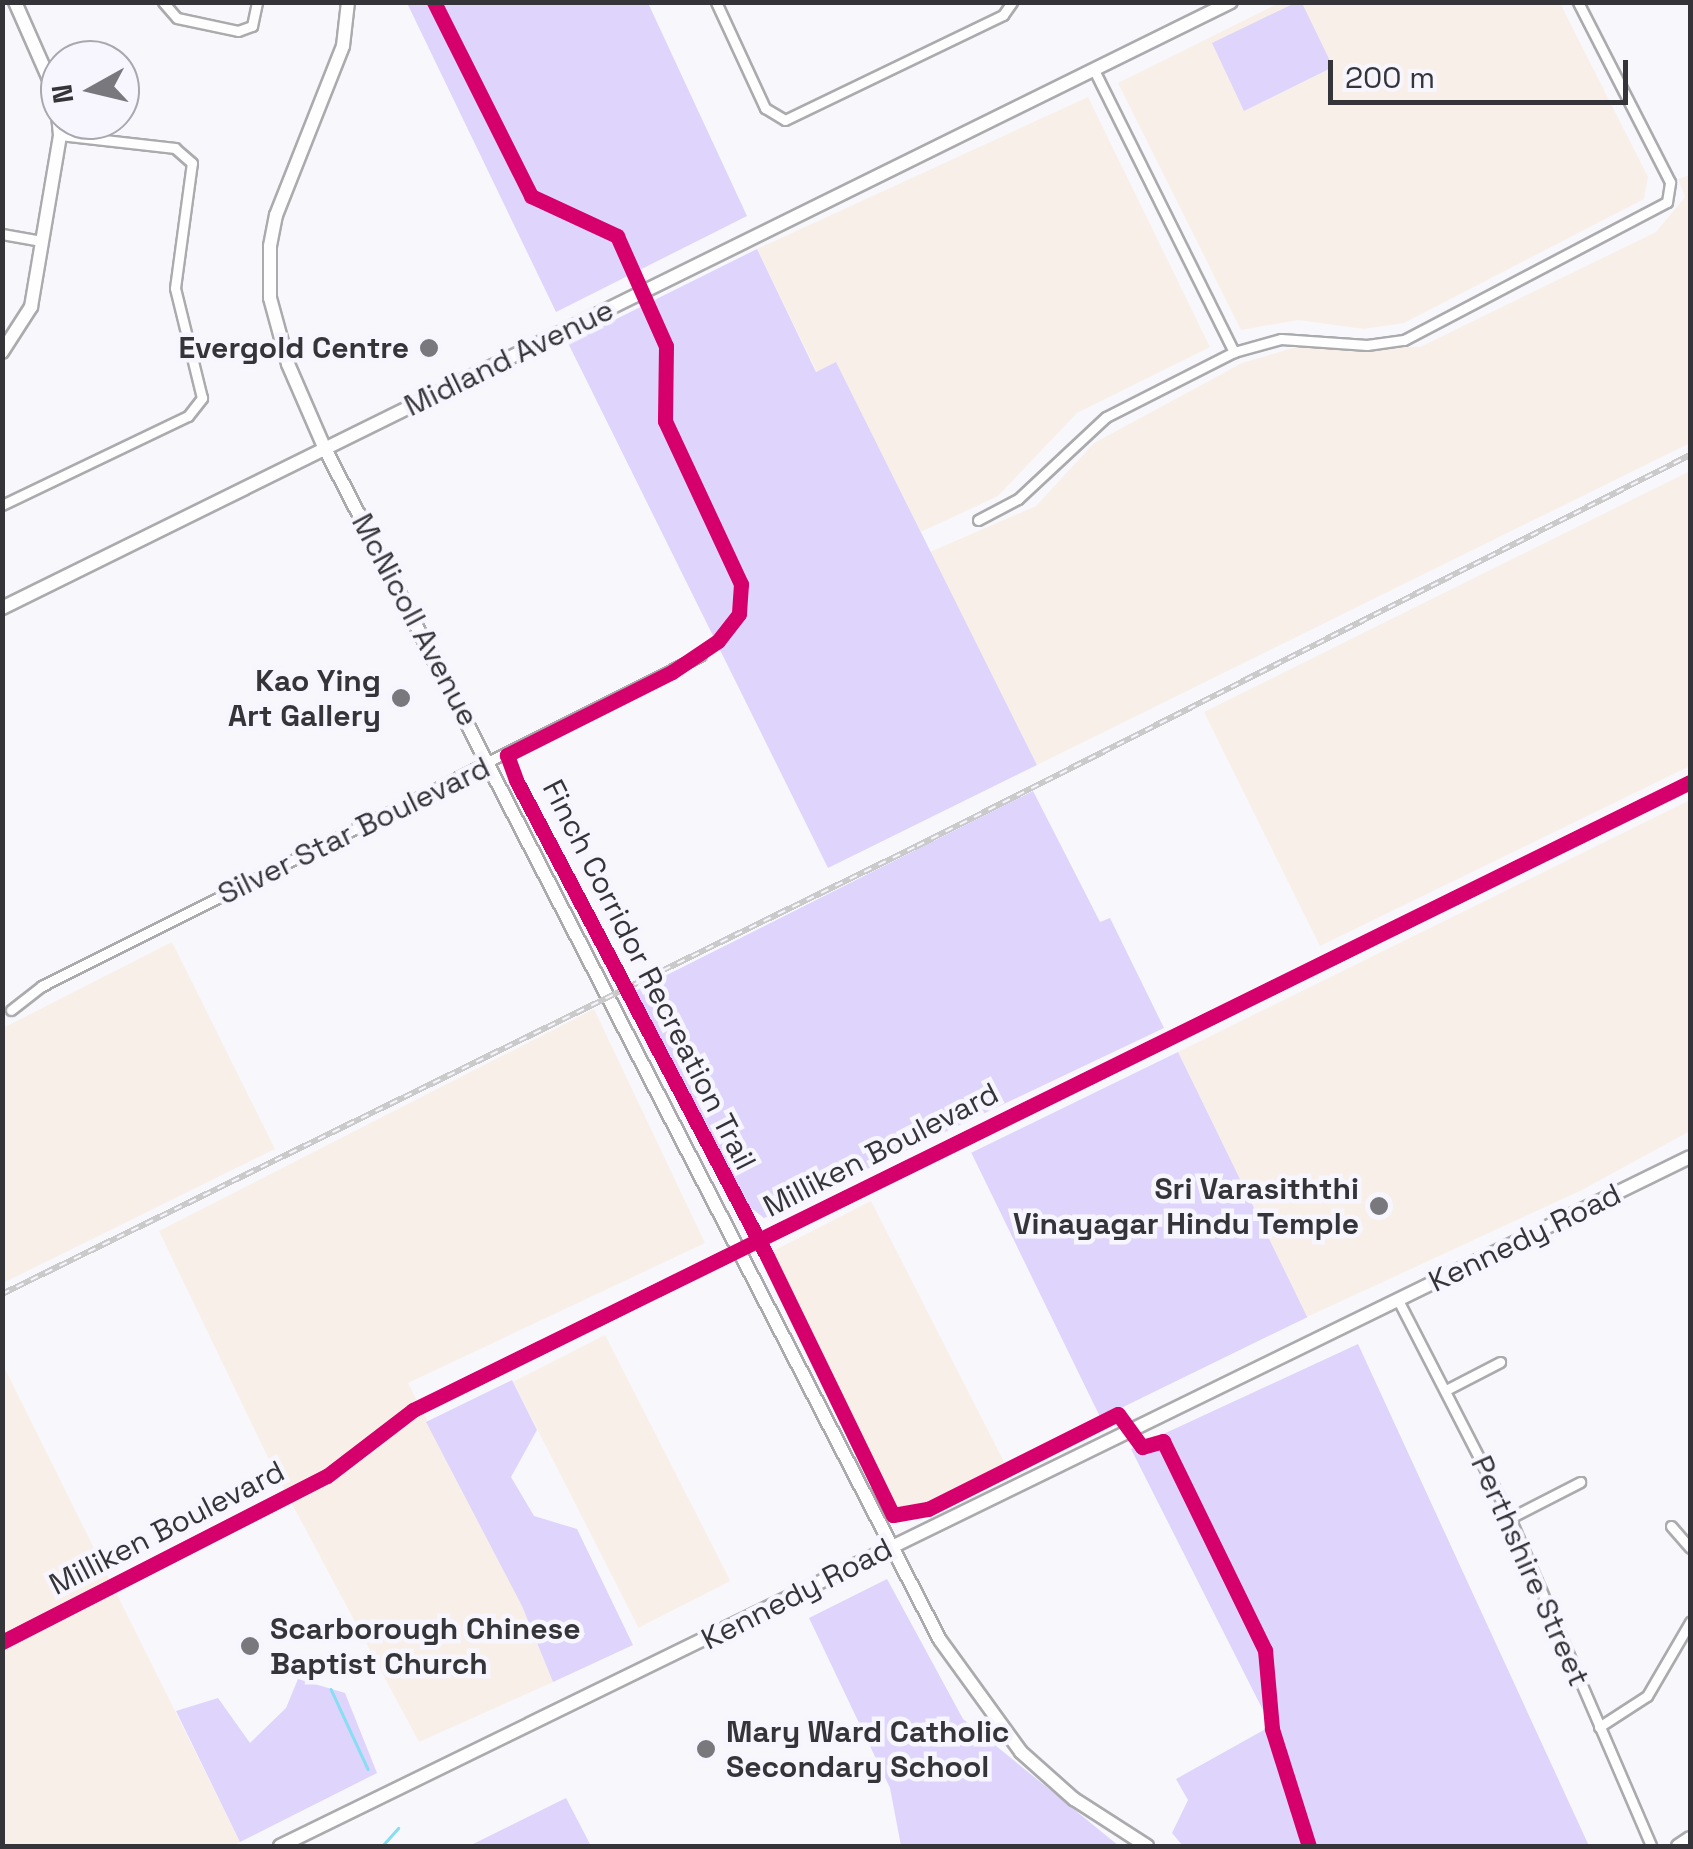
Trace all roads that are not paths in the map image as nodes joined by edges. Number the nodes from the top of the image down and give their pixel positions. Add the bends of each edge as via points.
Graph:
1 (14, 2) edge
2 (164, 2) edge
3 (258, 2) edge
4 (348, 2) edge
5 (731, 2) edge
6 (1012, 2) edge
7 (1231, 2) edge
8 (1578, 2) edge
9 (718, 5) edge
10 (40, 60) edge
11 (1094, 70) junction
12 (59, 140) edge
13 (98, 140) edge
14 (2, 234) edge
15 (42, 241) junction
16 (2, 352) edge
17 (1234, 352) junction
18 (325, 449) junction
19 (2, 505) edge
20 (978, 520) dead end
21 (2, 608) edge
22 (700, 656) dead end
23 (491, 764) junction
24 (1690, 782) edge
25 (11, 1010) dead end
26 (1690, 1157) edge
27 (740, 1250) junction
28 (1398, 1300) junction
29 (1500, 1362) dead end
30 (1446, 1390) junction
31 (1580, 1482) dead end
32 (1510, 1518) junction
33 (1671, 1526) dead end
34 (892, 1546) junction
35 (1690, 1548) edge
36 (1690, 1622) edge
37 (2, 1642) edge
38 (1599, 1727) junction
39 (1690, 1838) edge
40 (280, 1846) edge
41 (1148, 1846) edge
42 (1651, 1846) edge
43 (1678, 1846) edge

1 - 10 main road
2 - 3 street via 177,18 238,31 252,26
4 - 18 main road, McNicoll Avenue via 343,46 276,216 268,272 280,343
5 - 9 street
6 - 9 street via 1003,15 785,120 765,108
7 - 11 main road, Midland Avenue
8 - 17 street via 1670,182 1667,202 1404,340 1367,345 1281,339
11 - 17 street
11 - 18 main road, Midland Avenue
12 - 15 main road
13 - 19 street via 175,148 192,162 175,288 202,398 188,416
14 - 15 street
15 - 16 main road via 31,307
17 - 20 street via 1106,416 1018,499
18 - 21 main road, Midland Avenue
18 - 23 main road, McNicoll Avenue
22 - 23 street, Silver Star Boulevard
23 - 25 street, Silver Star Boulevard via 42,986
23 - 27 main road, McNicoll Avenue
24 - 27 street, Milliken Boulevard
26 - 28 main road, Kennedy Road
27 - 34 main road, McNicoll Avenue
27 - 37 street, Milliken Boulevard via 413,1410 314,1483
28 - 30 street, Perthshire Street
28 - 34 main road, Kennedy Road
29 - 30 street
30 - 32 street, Perthshire Street
31 - 32 street
32 - 38 street, Perthshire Street
33 - 35 street
34 - 40 main road, Kennedy Road
34 - 41 main road, McNicoll Avenue via 986,1712 1074,1798
36 - 38 street via 1647,1696
38 - 42 street, Perthshire Street
39 - 43 main road

